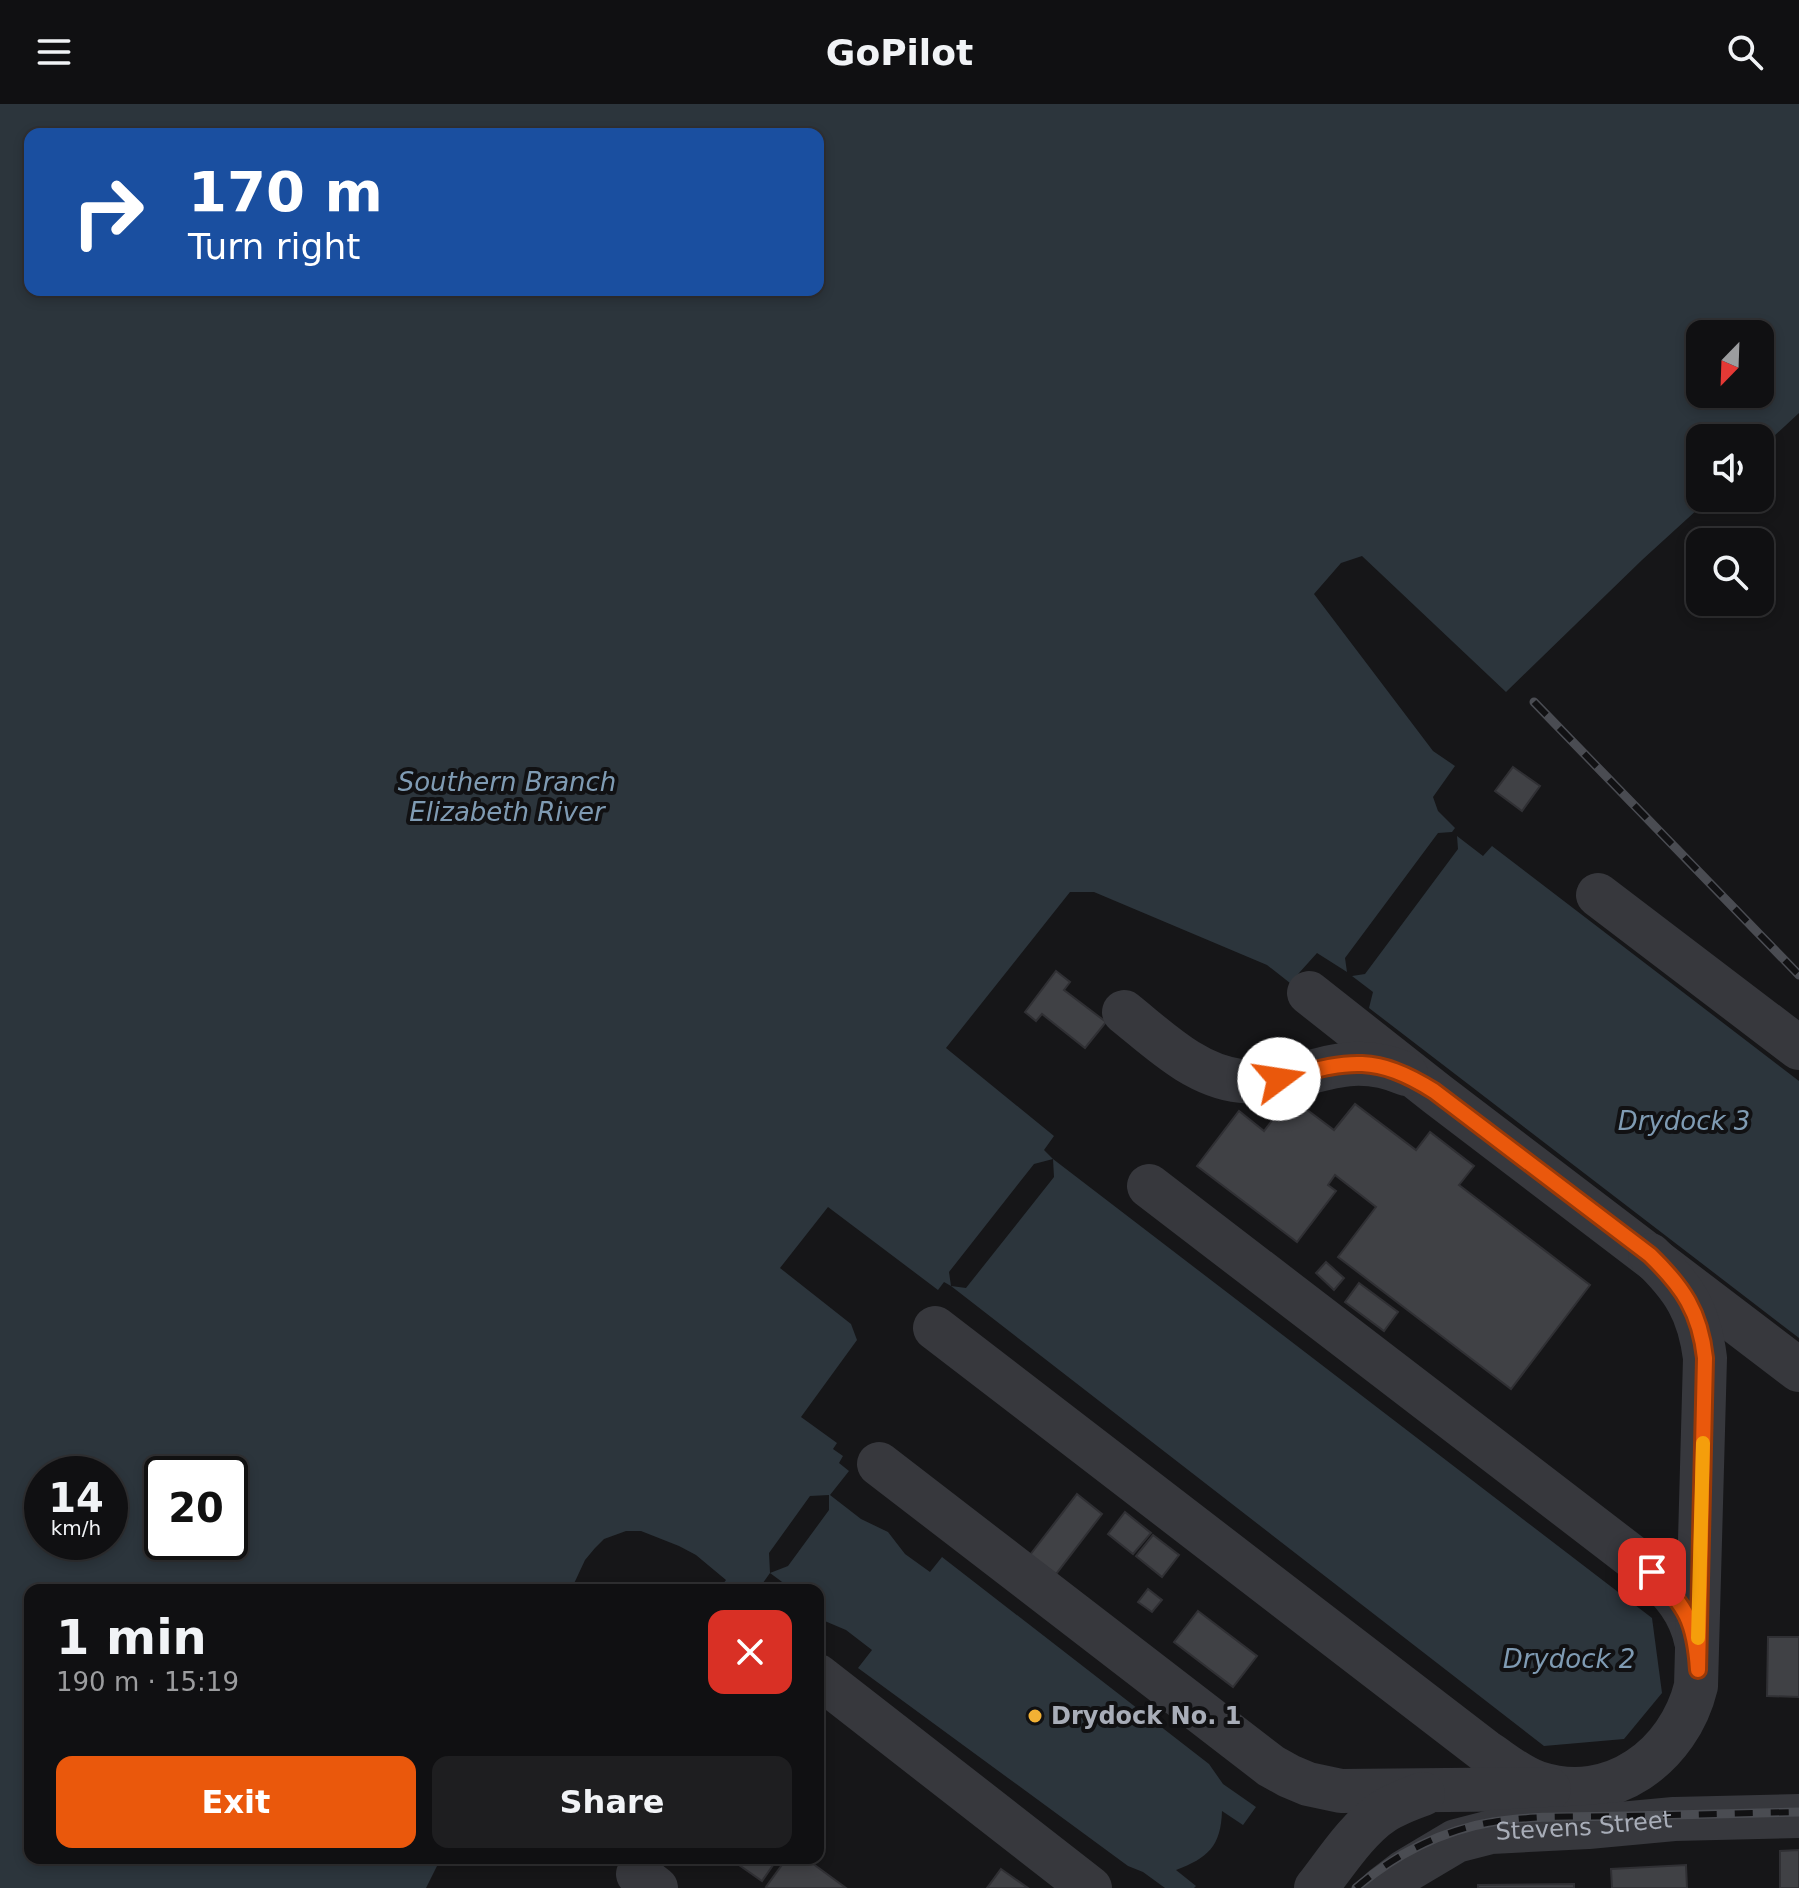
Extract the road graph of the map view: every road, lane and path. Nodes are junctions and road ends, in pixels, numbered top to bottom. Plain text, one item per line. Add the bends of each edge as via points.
1 (1598, 895) dead end
2 (1309, 993) dead end
3 (1124, 1012) dead end
4 (1799, 1048) edge
5 (1434, 1091) junction
6 (1149, 1186) dead end
7 (1650, 1255) junction
8 (935, 1328) dead end
9 (1799, 1370) edge
10 (879, 1464) dead end
11 (1698, 1670) junction
12 (824, 1681) edge
13 (1271, 1766) junction
14 (1452, 1791) junction
15 (1581, 1801) junction
16 (1799, 1816) edge
17 (1359, 1835) junction
18 (1404, 1879) edge
19 (1090, 1888) edge
20 (1316, 1888) edge

1 - 4 street
2 - 5 street
3 - 5 street via 1179,1055 1223,1077 1261,1082 1359,1063 1402,1072
5 - 7 street
6 - 11 street via 1652,1572 1691,1622
7 - 9 street
7 - 11 street via 1690,1303 1705,1358
8 - 15 street via 1485,1751 1530,1780
10 - 13 street
11 - 15 street via 1692,1703 1667,1747 1642,1768
12 - 19 street
13 - 14 street via 1324,1789
13 - 17 street
14 - 15 street
14 - 17 street via 1424,1794 1394,1806
15 - 16 street, Stevens Street via 1674,1819
15 - 18 street, Stevens Street via 1456,1841
17 - 18 street
17 - 20 street

